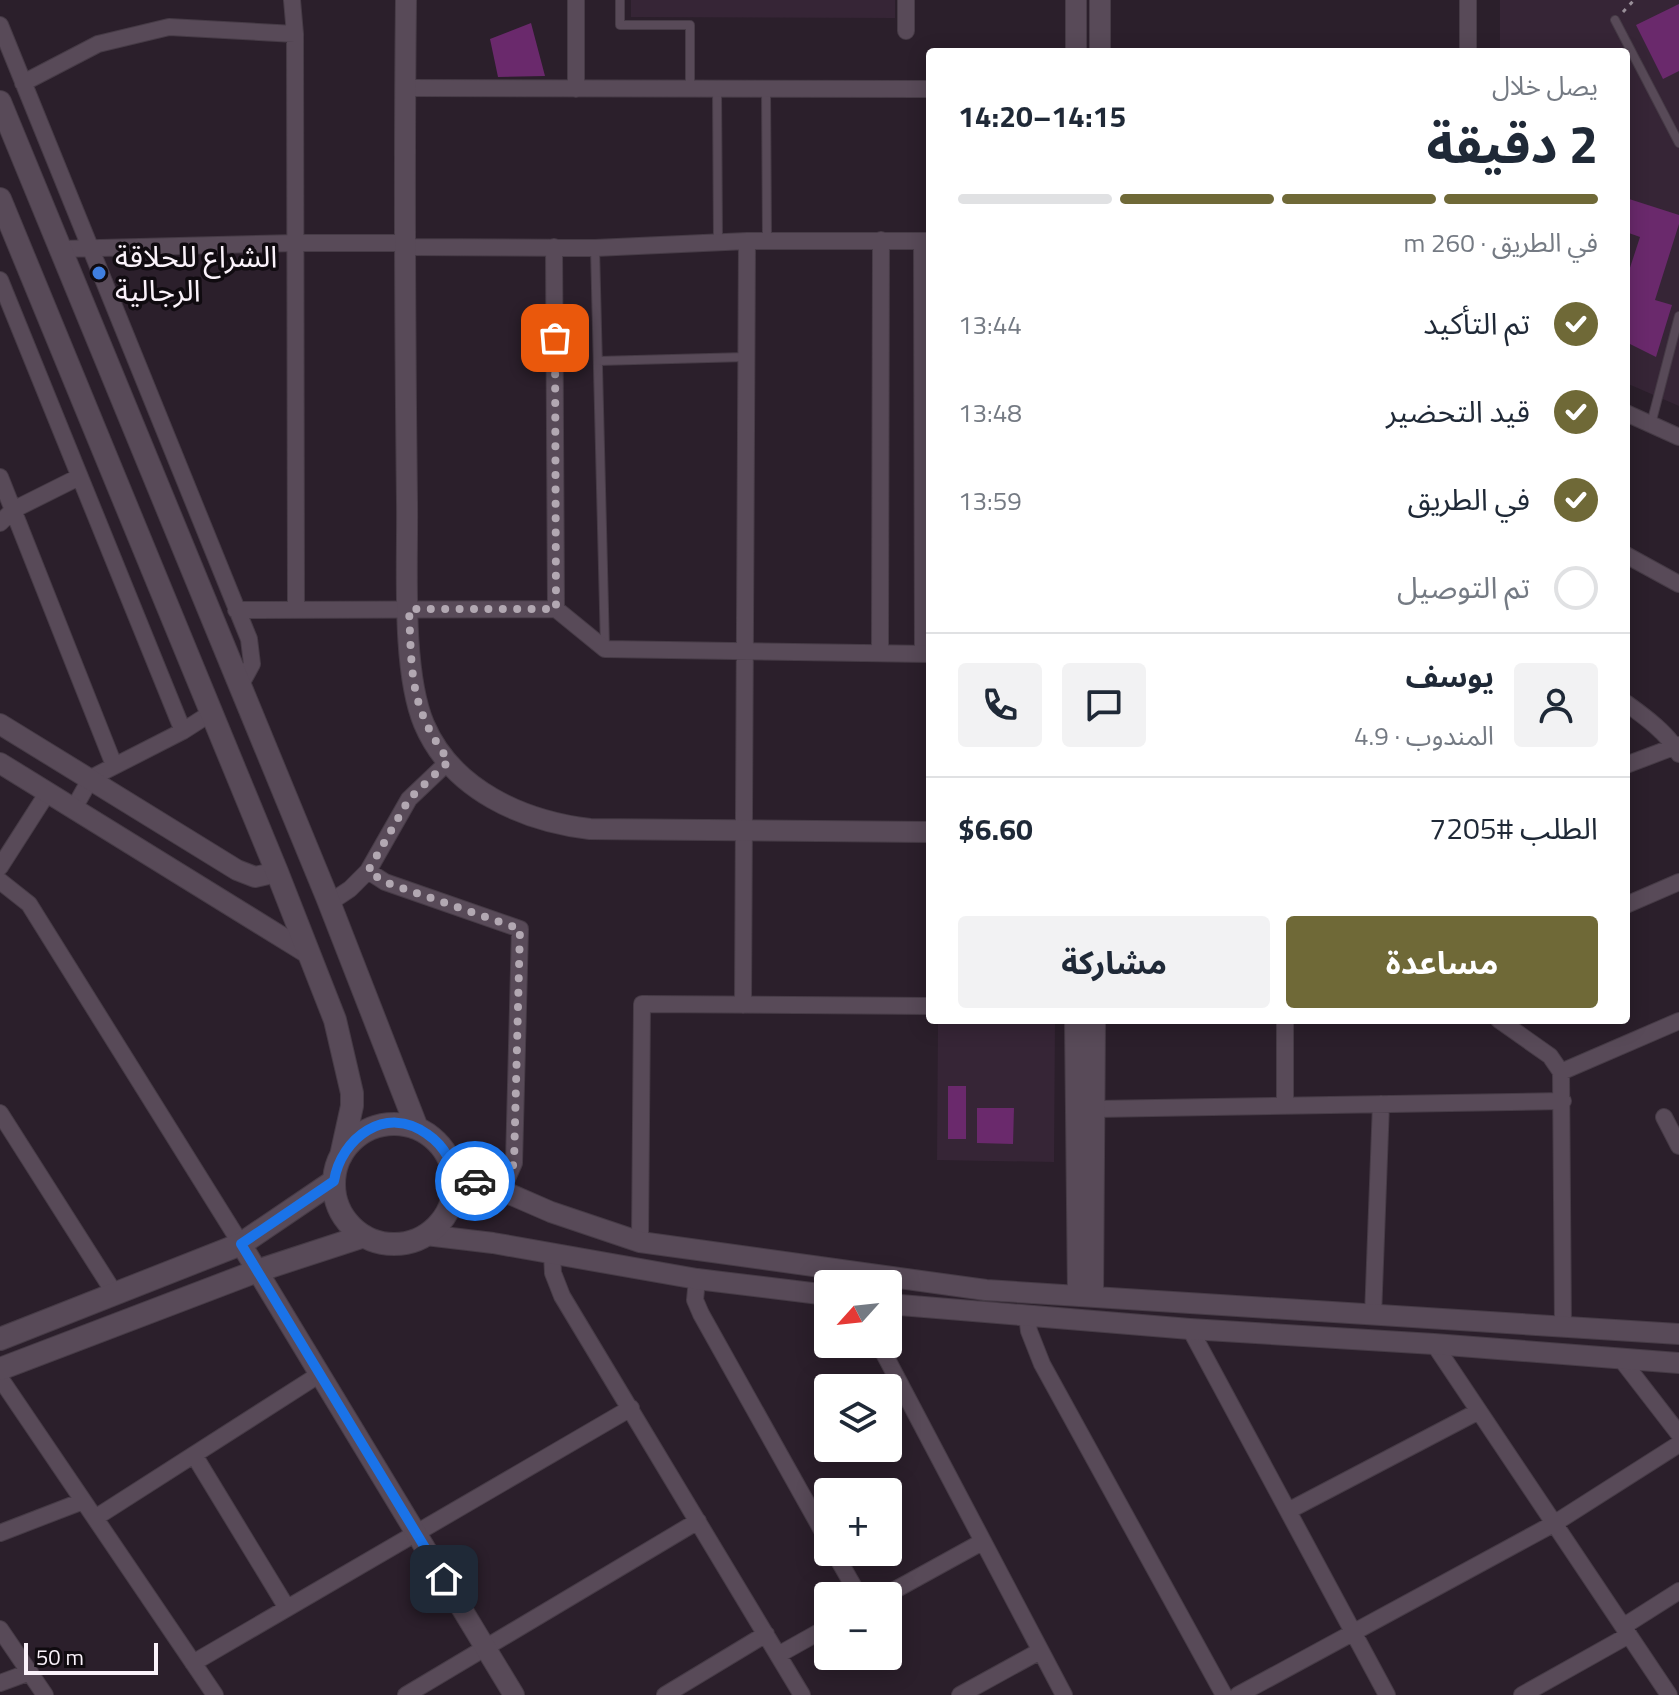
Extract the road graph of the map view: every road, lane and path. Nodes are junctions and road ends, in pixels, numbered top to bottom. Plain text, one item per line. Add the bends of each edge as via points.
1 (292, 0) edge
2 (406, 0) edge
3 (576, 0) edge
4 (620, 0) edge
5 (906, 0) edge
6 (1076, 0) edge
7 (1100, 0) edge
8 (1468, 0) edge
9 (1615, 20) dead end
10 (0, 25) edge
11 (906, 31) dead end
12 (295, 34) junction
13 (1076, 48) edge
14 (1100, 48) edge
15 (1468, 48) edge
16 (1630, 48) edge
17 (1630, 49) edge
18 (23, 83) junction
19 (405, 88) junction
20 (576, 89) junction
21 (690, 89) junction
22 (717, 89) junction
23 (766, 89) junction
24 (926, 89) edge
25 (0, 102) edge
26 (1679, 143) edge
27 (0, 199) edge
28 (881, 240) junction
29 (747, 241) junction
30 (767, 241) junction
31 (926, 241) edge
32 (718, 242) junction
33 (296, 243) junction
34 (404, 245) junction
35 (554, 247) junction
36 (90, 248) junction
37 (595, 248) junction
38 (61, 249) junction
39 (0, 280) edge
40 (1679, 316) edge
41 (746, 357) junction
42 (598, 361) junction
43 (1630, 415) edge
44 (1651, 424) junction
45 (1679, 437) edge
46 (0, 477) edge
47 (79, 477) junction
48 (13, 510) junction
49 (0, 523) edge
50 (1630, 557) edge
51 (1679, 584) edge
52 (409, 609) junction
53 (556, 609) junction
54 (236, 610) junction
55 (296, 610) junction
56 (605, 649) junction
57 (744, 651) junction
58 (880, 653) junction
59 (926, 654) edge
60 (240, 686) junction
61 (1630, 707) edge
62 (211, 713) junction
63 (0, 724) edge
64 (183, 731) junction
65 (1678, 749) edge
66 (449, 761) junction
67 (0, 763) edge
68 (1630, 764) edge
69 (114, 765) junction
70 (91, 778) junction
71 (48, 792) junction
72 (74, 808) junction
73 (743, 831) junction
74 (926, 832) edge
75 (0, 867) edge
76 (368, 871) junction
77 (277, 872) junction
78 (0, 881) edge
79 (1679, 882) edge
80 (329, 903) junction
81 (1630, 903) edge
82 (309, 954) junction
83 (743, 1005) junction
84 (926, 1006) edge
85 (1679, 1021) edge
86 (1075, 1024) edge
87 (1095, 1024) edge
88 (1285, 1024) edge
89 (1505, 1024) edge
90 (1561, 1072) junction
91 (1563, 1101) junction
92 (1381, 1104) junction
93 (1285, 1105) junction
94 (1095, 1109) junction
95 (0, 1113) edge
96 (1664, 1117) dead end
97 (417, 1128) junction
98 (1679, 1146) edge
99 (341, 1156) junction
100 (452, 1169) junction
101 (334, 1181) junction
102 (501, 1192) junction
103 (426, 1235) junction
104 (364, 1236) junction
105 (640, 1242) junction
106 (241, 1244) junction
107 (552, 1254) junction
108 (257, 1271) junction
109 (697, 1279) junction
110 (814, 1293) edge
111 (115, 1294) junction
112 (1085, 1296) junction
113 (902, 1305) edge
114 (1027, 1316) junction
115 (1373, 1316) junction
116 (1563, 1327) junction
117 (1190, 1329) junction
118 (1679, 1334) edge
119 (0, 1339) edge
120 (1434, 1344) junction
121 (886, 1358) edge
122 (1621, 1359) junction
123 (1679, 1363) edge
124 (0, 1369) edge
125 (320, 1374) junction
126 (0, 1378) edge
127 (631, 1408) junction
128 (1479, 1411) junction
129 (1679, 1434) edge
130 (1679, 1444) edge
131 (194, 1455) junction
132 (83, 1501) junction
133 (1288, 1511) junction
134 (814, 1516) edge
135 (95, 1518) junction
136 (698, 1521) junction
137 (1555, 1523) junction
138 (0, 1533) edge
139 (416, 1533) junction
140 (982, 1542) junction
141 (902, 1586) edge
142 (1679, 1591) edge
143 (287, 1608) junction
144 (0, 1629) edge
145 (1626, 1630) junction
146 (1354, 1632) junction
147 (766, 1634) junction
148 (814, 1635) edge
149 (486, 1648) junction
150 (1040, 1651) junction
151 (778, 1655) junction
152 (193, 1663) junction
153 (30, 1672) junction
154 (0, 1683) edge
155 (45, 1695) edge
156 (215, 1695) edge
157 (406, 1695) edge
158 (514, 1695) edge
159 (665, 1695) edge
160 (802, 1695) edge
161 (960, 1695) edge
162 (1064, 1695) edge
163 (1224, 1695) edge
164 (1238, 1695) edge
165 (1387, 1695) edge
166 (1522, 1695) edge
167 (1669, 1695) edge

1 - 12 street
2 - 19 street
3 - 20 street
4 - 21 lane via 620,25 690,25
5 - 11 street
6 - 13 street
7 - 14 street
8 - 15 street
9 - 16 lane
10 - 18 street
12 - 18 street via 169,27 98,44
12 - 33 street
17 - 26 lane
18 - 36 street
19 - 20 street
19 - 34 street
20 - 21 street
21 - 22 street
22 - 23 street
22 - 32 lane
23 - 24 street
23 - 30 lane
25 - 38 main road
27 - 62 main road
28 - 30 street
28 - 31 street
28 - 58 street
29 - 30 street
29 - 32 street
29 - 41 street
31 - 59 street
32 - 37 street
33 - 34 street
33 - 36 street
33 - 55 street
34 - 35 street
34 - 52 street
35 - 37 street
35 - 53 street
36 - 38 street
36 - 54 street
37 - 42 lane
38 - 60 main road
39 - 47 street
40 - 44 lane
41 - 42 lane
41 - 57 street
42 - 56 lane
43 - 44 street
44 - 45 street
46 - 48 street
47 - 48 street
47 - 64 street
48 - 49 street
48 - 69 street
50 - 51 street
52 - 53 street
52 - 55 street
52 - 66 street via 418,708
53 - 56 street
54 - 55 street
54 - 60 street via 252,653
56 - 57 street
57 - 58 street
57 - 73 street
58 - 59 street
60 - 80 main road
61 - 65 street
62 - 64 street
62 - 77 main road
63 - 70 street
64 - 69 street
65 - 68 street
66 - 73 street via 495,800 561,826
66 - 76 street via 409,799
67 - 71 street
69 - 70 street
70 - 72 street
70 - 77 street via 247,875
71 - 72 street
71 - 75 street
72 - 82 street
73 - 74 street
73 - 83 street
76 - 80 street
76 - 102 street via 385,882 520,929 514,1163
77 - 82 main road
78 - 106 street via 29,904
79 - 81 street
80 - 97 main road
82 - 99 main road via 335,1020 351,1083 352,1106
83 - 84 street
83 - 105 street via 642,1004
85 - 90 street
86 - 112 street
87 - 94 street
88 - 93 street
89 - 90 street via 1550,1056
90 - 91 street
91 - 92 street
91 - 116 street
92 - 93 street
92 - 115 street
93 - 94 street
94 - 112 street
95 - 111 street
96 - 98 street
97 - 99 main road via 393,1124 369,1129
97 - 100 main road via 440,1144
99 - 101 main road
100 - 102 street
100 - 103 main road via 450,1206
101 - 104 main road via 341,1213
101 - 106 main road
102 - 105 street
103 - 104 main road via 396,1244
103 - 107 street
104 - 108 main road
105 - 112 street via 986,1290
106 - 108 street
106 - 111 main road
107 - 109 street
107 - 127 street via 562,1296
108 - 124 main road
108 - 125 street
109 - 110 street
109 - 134 street via 695,1300 701,1314
111 - 119 main road
112 - 115 street
113 - 114 street
114 - 117 street
114 - 163 street via 1042,1364
115 - 116 street
116 - 118 street
117 - 120 street
117 - 133 street
120 - 122 street
120 - 128 street
121 - 140 street
122 - 123 street
122 - 129 street
125 - 131 street
125 - 139 street
126 - 132 street
127 - 136 street
127 - 139 street
128 - 133 street
128 - 137 street
130 - 137 street
131 - 135 street
131 - 143 street
132 - 135 street
132 - 138 street
133 - 146 street
135 - 152 street
136 - 147 street
136 - 149 street
137 - 145 street
137 - 146 street
139 - 143 street
139 - 149 street
140 - 141 street
140 - 150 street
142 - 145 street
143 - 152 street
144 - 153 street
145 - 166 street
145 - 167 street
146 - 164 street
146 - 165 street
147 - 151 street
147 - 159 street
148 - 151 street
149 - 157 street
149 - 158 street
150 - 161 street
150 - 162 street
151 - 160 street
152 - 156 street
153 - 154 street
153 - 155 street

